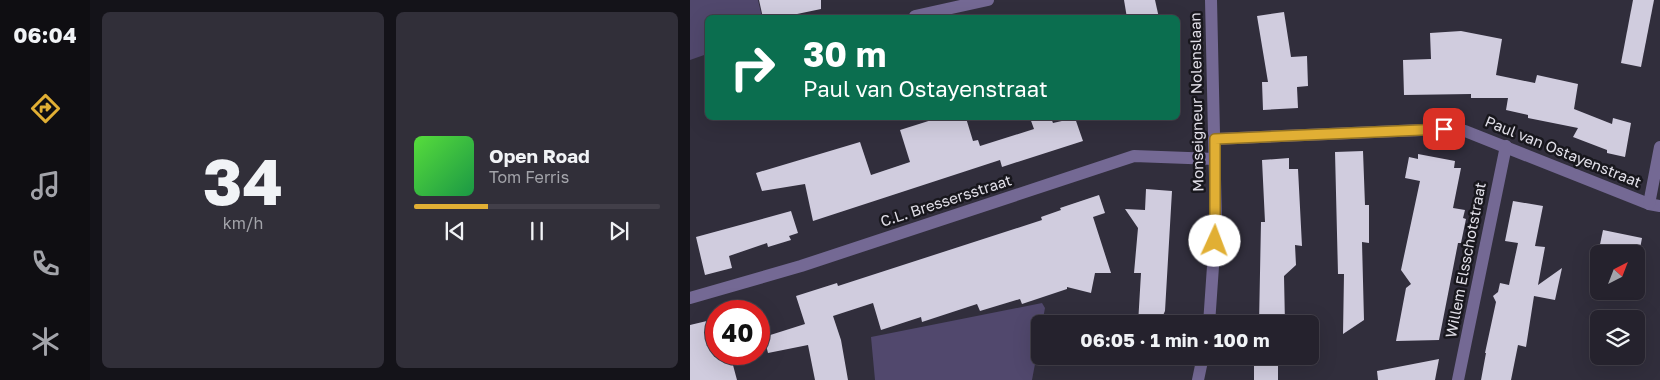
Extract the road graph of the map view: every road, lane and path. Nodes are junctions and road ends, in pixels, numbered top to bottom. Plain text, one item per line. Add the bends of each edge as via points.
1 (988, 0) edge
2 (1210, 0) edge
3 (920, 15) edge
4 (1215, 139) junction
5 (1506, 146) junction
6 (1660, 147) edge
7 (1215, 159) junction
8 (1654, 205) edge
9 (690, 298) edge
10 (1210, 315) edge
11 (1201, 365) edge
12 (1198, 380) edge
13 (1458, 380) edge

1 - 3 street
2 - 4 street, Monseigneur Nolenslaan
4 - 5 street, Paul van Ostayenstraat via 1444,129 1465,131
4 - 7 street, Monseigneur Nolenslaan
5 - 8 street, Paul van Ostayenstraat
5 - 13 street, Willem Elsschotstraat
6 - 8 street
7 - 9 street, C.L. Bressersstraat via 1134,156 801,266
7 - 10 street, Monseigneur Nolenslaan via 1216,223
11 - 12 street

